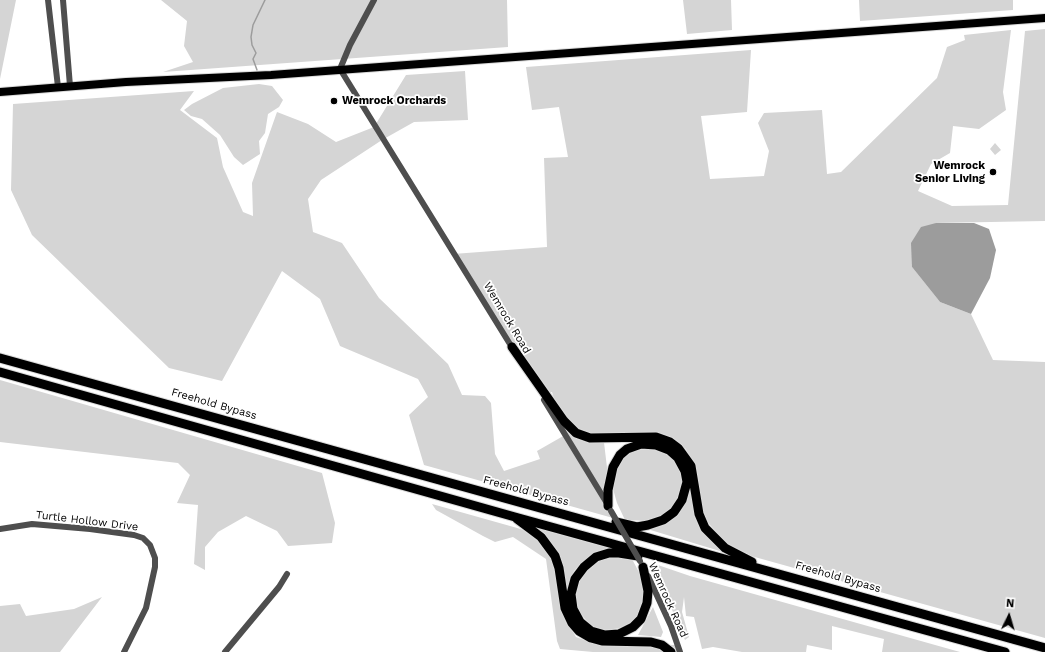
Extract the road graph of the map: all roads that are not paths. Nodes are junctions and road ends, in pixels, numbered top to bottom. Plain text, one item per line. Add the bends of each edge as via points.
1 (48, 0) edge
2 (63, 0) edge
3 (374, 0) edge
4 (1045, 18) edge
5 (67, 62) junction
6 (55, 64) junction
7 (340, 68) junction
8 (70, 86) junction
9 (58, 87) junction
10 (0, 92) edge
11 (512, 348) junction
12 (0, 358) edge
13 (0, 372) edge
14 (531, 505) junction
15 (610, 508) junction
16 (514, 517) junction
17 (0, 529) edge
18 (642, 564) junction
19 (773, 571) junction
20 (287, 574) dead end
21 (752, 582) junction
22 (1045, 648) edge
23 (124, 652) edge
24 (225, 652) edge
25 (671, 652) edge
26 (680, 652) edge
27 (1005, 652) edge

1 - 6 street
2 - 5 street
3 - 7 street
4 - 7 main road
5 - 6 street
5 - 8 street
6 - 9 street
7 - 8 main road via 258,76
7 - 11 street, Wemrock Road
8 - 9 main road
9 - 10 main road
11 - 15 street, Wemrock Road
11 - 19 highway via 564,421 576,433 590,438 656,437 678,448 690,466 699,514 708,532 733,553
12 - 14 highway, Freehold Bypass
13 - 16 highway
14 - 15 highway via 637,527 656,523 674,512 684,494 686,478 678,458 669,450 656,445 641,444 627,449 612,467 608,490
14 - 19 highway, Freehold Bypass
15 - 18 street, Wemrock Road, bridge
16 - 21 highway
16 - 25 highway via 541,537 555,556 567,614 579,631 602,641 651,642 662,645
17 - 23 street, Turtle Hollow Drive via 32,524 143,538 150,545 155,566 146,608
18 - 21 highway via 648,591 647,604 641,619 633,627 619,634 605,635 591,631 580,622 572,606 571,594 577,575 587,563 609,553 636,556
18 - 26 street, Wemrock Road
19 - 22 highway, Freehold Bypass
20 - 24 street
21 - 27 highway

